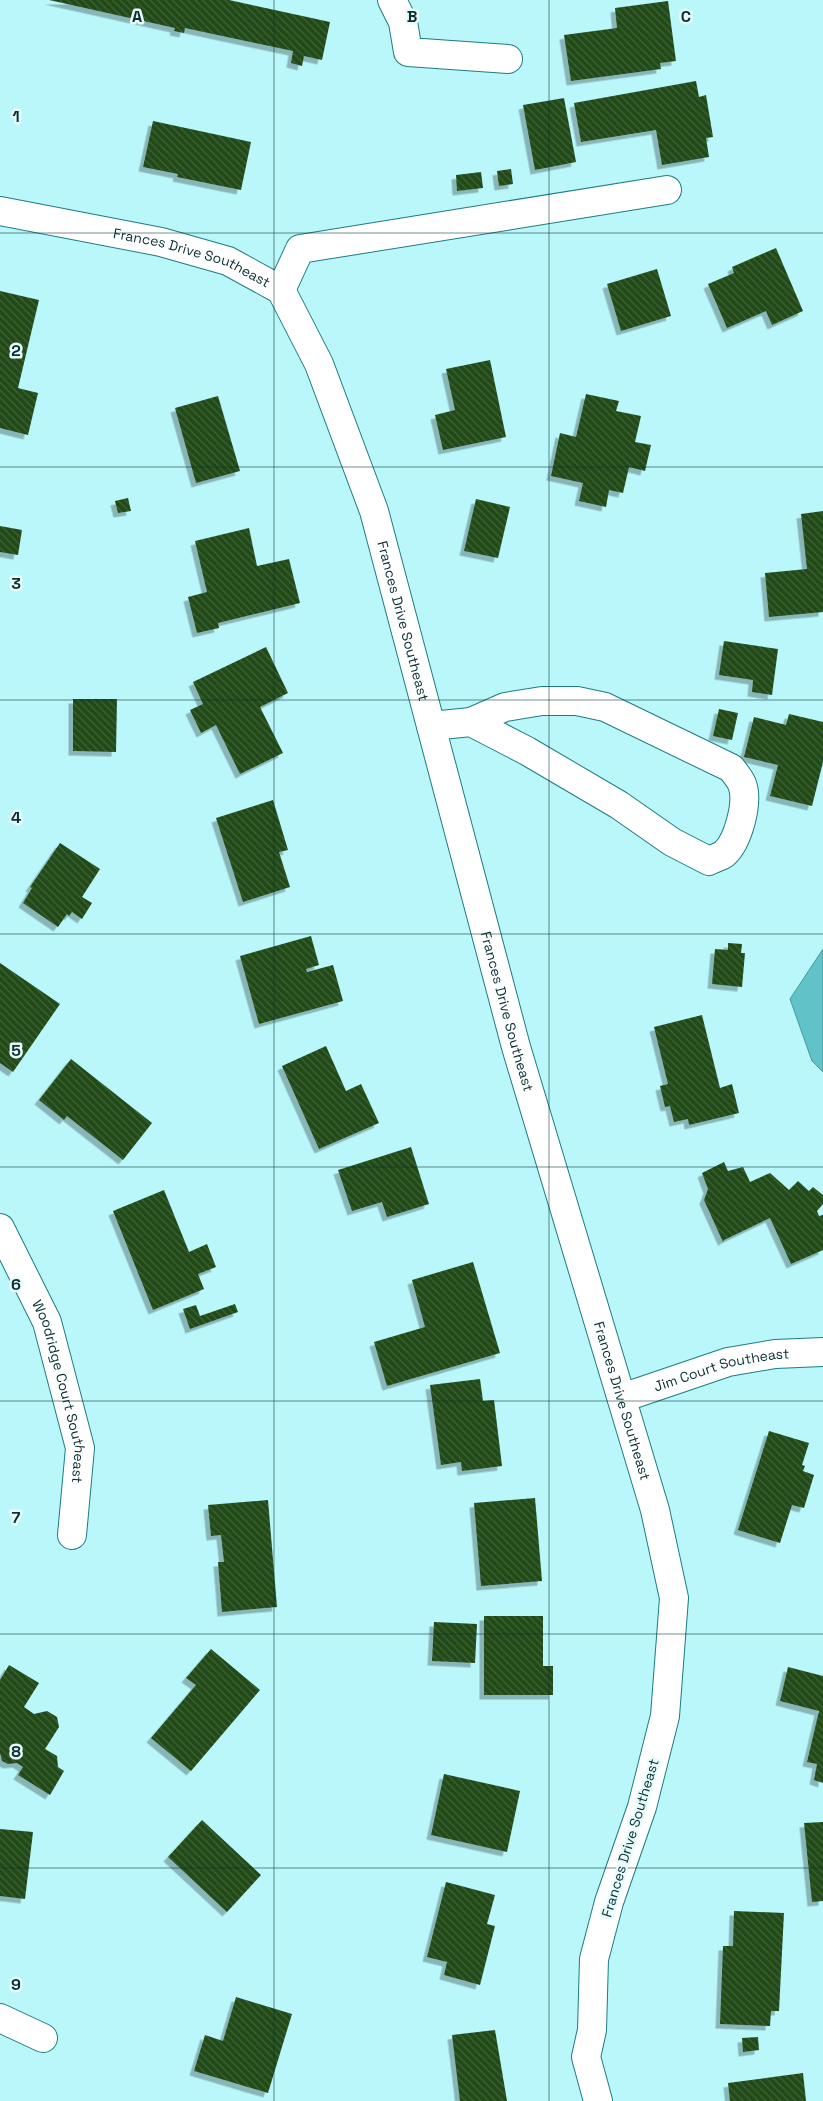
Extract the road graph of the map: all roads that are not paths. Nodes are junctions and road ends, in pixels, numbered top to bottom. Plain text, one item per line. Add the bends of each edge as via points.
1 (392, 0) edge
2 (508, 59) dead end
3 (667, 190) dead end
4 (0, 211) edge
5 (281, 290) junction
6 (471, 722) junction
7 (431, 726) junction
8 (0, 1228) edge
9 (823, 1352) edge
10 (622, 1398) junction
11 (72, 1535) dead end
12 (0, 2018) edge
13 (43, 2038) dead end
14 (598, 2101) edge

1 - 2 street via 403,22 408,52
3 - 5 street via 300,249
4 - 5 street, Frances Drive Southeast via 161,242 228,261
5 - 7 street, Frances Drive Southeast via 319,364 374,511
6 - 6 street via 505,707 542,701 577,701 604,707 731,768 742,783 745,797 735,836 724,853 709,860 672,842 527,751
6 - 7 street
7 - 10 street, Frances Drive Southeast via 516,1047
8 - 11 street, Woodridge Court Southeast via 47,1322 80,1448
9 - 10 street, Jim Court Southeast via 775,1354 728,1362
10 - 14 street, Frances Drive Southeast via 655,1510 674,1598 665,1716 642,1807 594,1959 592,2030 586,2057
12 - 13 street

